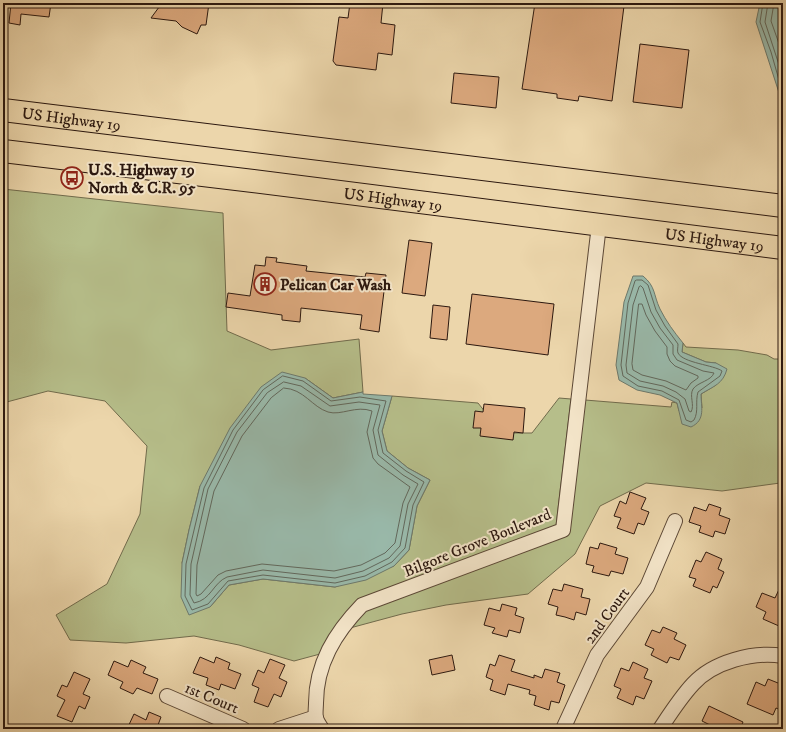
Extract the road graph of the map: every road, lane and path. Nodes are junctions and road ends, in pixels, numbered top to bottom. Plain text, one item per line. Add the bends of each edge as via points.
1 (3, 110) edge
2 (3, 151) edge
3 (783, 206) edge
4 (599, 225) junction
5 (783, 248) edge
6 (675, 521) dead end
7 (783, 656) edge
8 (167, 696) dead end
9 (319, 723) edge
10 (244, 729) edge
11 (279, 729) edge
12 (563, 729) edge
13 (660, 729) edge

1 - 3 highway, US Highway 19
2 - 4 highway, US Highway 19
4 - 5 highway, US Highway 19
4 - 9 street, Bilgore Grove Boulevard via 562,530 362,605 336,636 317,679
6 - 12 street, 2nd Court via 647,587 597,655
7 - 13 street via 746,656 703,675 692,685
8 - 10 street, 1st Court
9 - 11 street

